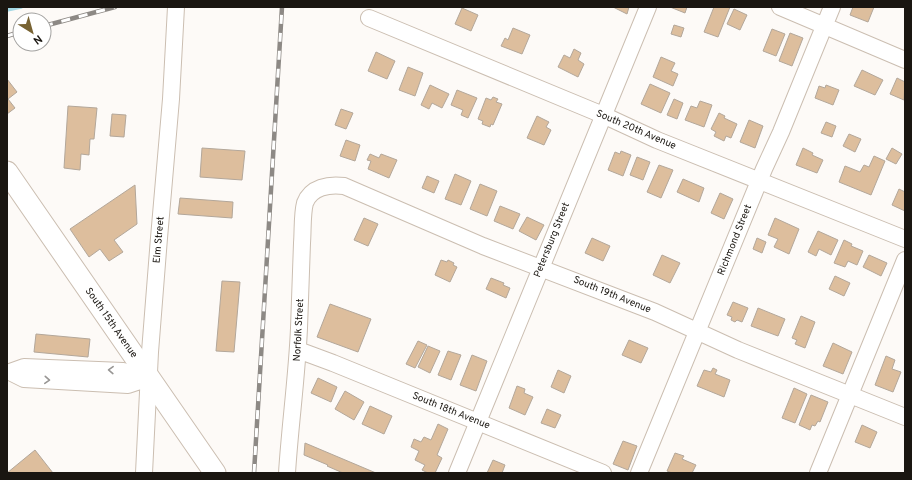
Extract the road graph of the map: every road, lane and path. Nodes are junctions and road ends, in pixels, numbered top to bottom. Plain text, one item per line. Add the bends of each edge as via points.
1 (176, 7) edge
2 (648, 7) edge
3 (780, 7) edge
4 (832, 7) edge
5 (369, 18) dead end
6 (824, 25) junction
7 (905, 60) edge
8 (603, 115) junction
9 (7, 172) edge
10 (759, 180) junction
11 (317, 190) joint
12 (14, 192) edge
13 (905, 238) edge
14 (905, 260) edge
15 (540, 267) junction
16 (697, 331) junction
17 (298, 350) junction
18 (149, 378) junction
19 (850, 394) junction
20 (905, 417) edge
21 (478, 422) junction
22 (144, 473) edge
23 (215, 473) edge
24 (287, 473) edge
25 (457, 473) edge
26 (603, 473) edge
27 (639, 473) edge
28 (818, 473) edge

1 - 18 street, Elm Street
2 - 8 street, Petersburg Street
3 - 6 street
4 - 6 street, Richmond Street
5 - 8 street, South 20th Avenue
6 - 7 street
6 - 10 street, Richmond Street
8 - 10 street, South 20th Avenue via 657,140
8 - 15 street, Petersburg Street
9 - 12 main road, South 15th Avenue
10 - 13 street, South 20th Avenue
10 - 16 street, Richmond Street
11 - 15 street, South 19th Avenue via 334,185 344,186 483,246
11 - 17 street, Norfolk Street via 305,204
12 - 18 main road, South 15th Avenue
14 - 19 street
15 - 16 street, South 19th Avenue
15 - 21 street, Petersburg Street
16 - 19 street, South 19th Avenue
16 - 27 street, Richmond Street
17 - 21 street, South 18th Avenue
17 - 24 street, Norfolk Street
18 -> 18 street via 116,370 24,367 10,372 24,379 128,385
18 - 22 street, Elm Street
18 - 23 main road, South 15th Avenue
19 - 20 street, South 19th Avenue
19 - 28 street
21 - 25 street, Petersburg Street
21 - 26 street, South 18th Avenue

